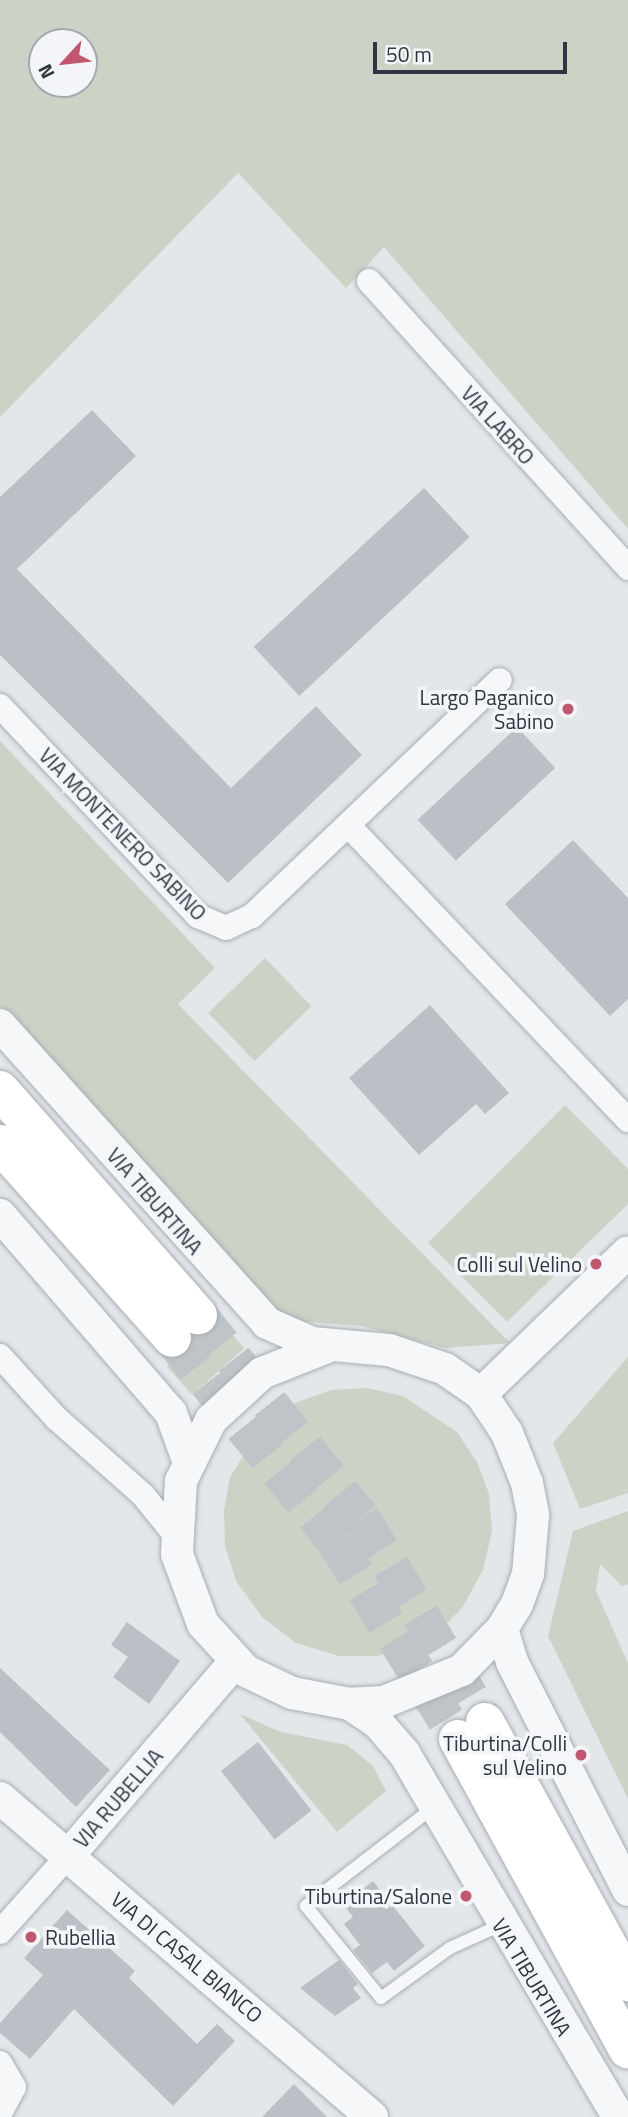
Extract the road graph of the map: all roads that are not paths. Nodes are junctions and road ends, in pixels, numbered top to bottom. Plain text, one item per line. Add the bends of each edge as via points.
1 (369, 281) dead end
2 (628, 568) edge
3 (500, 680) dead end
4 (0, 706) edge
5 (348, 825) junction
6 (0, 1025) edge
7 (0, 1090) edge
8 (628, 1120) edge
9 (0, 1144) edge
10 (0, 1215) edge
11 (628, 1252) edge
12 (330, 1346) junction
13 (0, 1356) edge
14 (481, 1394) junction
15 (188, 1460) junction
16 (176, 1536) junction
17 (502, 1629) junction
18 (235, 1662) junction
19 (350, 1704) junction
20 (0, 1798) edge
21 (434, 1807) junction
22 (68, 1856) junction
23 (628, 1889) edge
24 (501, 1925) junction
25 (0, 1932) edge
26 (628, 1982) edge
27 (628, 2050) edge
28 (0, 2063) edge
29 (0, 2113) edge
30 (372, 2117) edge
31 (618, 2117) edge

1 - 2 street, VIA LABRO
3 - 5 street, VIA MONTENERO SABINO
4 - 5 street, VIA MONTENERO SABINO via 198,916 217,927 245,922
5 - 8 street
6 - 12 street, VIA TIBURTINA via 257,1315 293,1337
7 - 9 main road, VIA TIBURTINA via 185,1327
10 - 15 street via 171,1413
11 - 14 street
12 - 14 street, VIA TIBURTINA via 417,1356
12 - 15 street, VIA TIBURTINA via 276,1365 238,1390 211,1420
13 - 16 street via 56,1418 144,1494
14 - 17 street, VIA TIBURTINA via 518,1458 533,1515 528,1574
15 - 16 street, VIA TIBURTINA via 176,1504
16 - 18 street, VIA TIBURTINA via 180,1571 195,1611
17 - 19 street, VIA TIBURTINA via 481,1654 435,1685 384,1702
17 - 23 street via 512,1662
18 - 19 street, VIA TIBURTINA via 275,1686
18 - 22 street, VIA RUBELLIA
19 - 21 street, VIA TIBURTINA via 389,1734
20 - 22 street, VIA DI CASAL BIANCO
21 - 24 street, VIA TIBURTINA
21 - 24 lane via 306,1906 381,1998 450,1948
22 - 25 street, VIA RUBELLIA
22 - 30 street, VIA DI CASAL BIANCO
24 - 31 street, VIA TIBURTINA
26 - 27 main road via 471,1730
28 - 29 street via 14,2087

